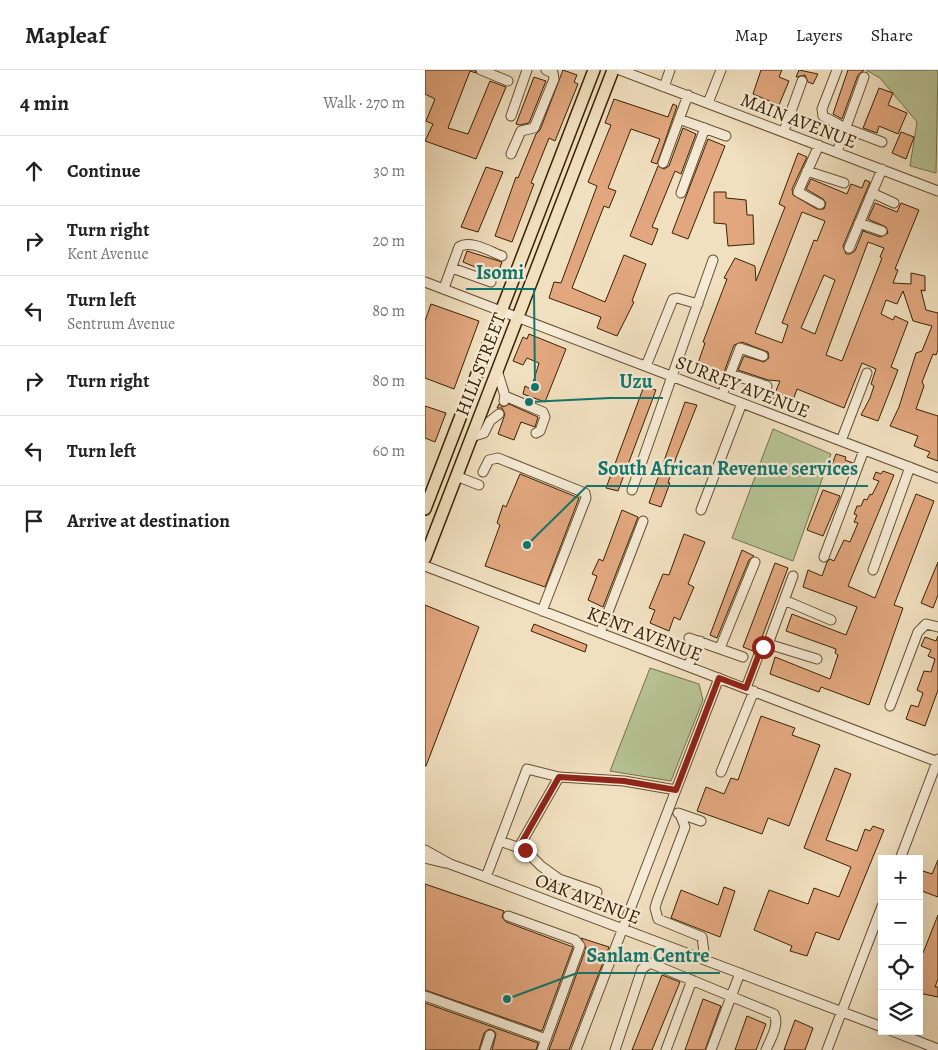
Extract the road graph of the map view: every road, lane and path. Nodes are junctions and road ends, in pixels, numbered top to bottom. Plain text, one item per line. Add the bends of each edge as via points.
1 (481, 70) edge
2 (527, 70) edge
3 (546, 70) edge
4 (595, 70) edge
5 (613, 70) edge
6 (620, 70) edge
7 (670, 70) edge
8 (721, 70) edge
9 (837, 70) edge
10 (864, 77) dead end
11 (508, 81) dead end
12 (802, 81) dead end
13 (664, 86) junction
14 (688, 95) junction
15 (709, 103) junction
16 (511, 116) dead end
17 (679, 119) junction
18 (705, 128) junction
19 (845, 128) junction
20 (784, 131) junction
21 (726, 136) dead end
22 (882, 142) dead end
23 (819, 144) junction
24 (837, 152) junction
25 (511, 154) dead end
26 (663, 163) dead end
27 (882, 169) junction
28 (807, 171) junction
29 (843, 183) dead end
30 (938, 191) edge
31 (681, 193) dead end
32 (872, 193) junction
33 (894, 203) dead end
34 (820, 204) dead end
35 (859, 223) junction
36 (882, 231) dead end
37 (849, 248) dead end
38 (502, 256) dead end
39 (713, 260) dead end
40 (452, 268) junction
41 (425, 282) edge
42 (491, 282) dead end
43 (444, 288) junction
44 (698, 304) junction
45 (501, 310) junction
46 (517, 317) junction
47 (763, 356) dead end
48 (646, 366) junction
49 (497, 370) junction
50 (867, 373) dead end
51 (730, 374) junction
52 (673, 377) junction
53 (767, 386) dead end
54 (722, 395) junction
55 (741, 403) junction
56 (497, 415) dead end
57 (536, 433) dead end
58 (471, 437) junction
59 (841, 441) junction
60 (864, 450) junction
61 (910, 468) junction
62 (483, 472) dead end
63 (457, 476) junction
64 (938, 478) edge
65 (479, 484) dead end
66 (632, 490) dead end
67 (425, 509) edge
68 (701, 510) dead end
69 (643, 521) dead end
70 (824, 557) dead end
71 (425, 558) edge
72 (755, 562) dead end
73 (425, 566) edge
74 (873, 570) dead end
75 (793, 576) dead end
76 (784, 600) junction
77 (542, 611) junction
78 (831, 620) dead end
79 (938, 627) edge
80 (600, 633) junction
81 (689, 638) dead end
82 (700, 641) junction
83 (768, 644) junction
84 (720, 648) junction
85 (743, 657) dead end
86 (817, 659) dead end
87 (688, 666) junction
88 (719, 678) junction
89 (750, 690) junction
90 (889, 706) dead end
91 (938, 761) edge
92 (721, 772) dead end
93 (559, 777) junction
94 (676, 790) junction
95 (668, 809) junction
96 (680, 814) junction
97 (701, 821) dead end
98 (500, 841) junction
99 (519, 847) junction
100 (425, 850) edge
101 (902, 855) edge
102 (425, 858) edge
103 (450, 864) junction
104 (486, 877) junction
105 (597, 892) dead end
106 (508, 916) dead end
107 (878, 916) edge
108 (622, 930) junction
109 (705, 960) junction
110 (740, 973) junction
111 (692, 980) junction
112 (425, 996) edge
113 (731, 997) junction
114 (841, 1012) junction
115 (878, 1026) edge
116 (489, 1035) dead end
117 (902, 1035) edge
118 (546, 1039) junction
119 (485, 1048) edge
120 (938, 1049) edge
121 (495, 1050) edge
122 (542, 1050) edge
123 (577, 1050) edge
124 (615, 1050) edge
125 (667, 1050) edge
126 (711, 1050) edge
127 (766, 1050) edge
128 (827, 1050) edge

1 - 11 street
2 - 16 street
3 - 25 street via 553,73 554,80 533,128 519,134
4 - 45 main road, HILL STREET
5 - 46 main road, HILL STREET
6 - 13 street, MAIN AVENUE
7 - 13 street
8 - 15 street
9 - 19 street via 822,109 823,116
10 - 19 street
12 - 20 street
13 - 14 street, MAIN AVENUE
14 - 15 street, MAIN AVENUE
14 - 17 street
15 - 20 street, MAIN AVENUE
17 - 18 street
17 - 26 street
18 - 21 street
18 - 31 street
19 - 22 street
19 - 24 street
20 - 23 street, MAIN AVENUE
23 - 24 street, MAIN AVENUE
23 - 28 street
24 - 27 street, MAIN AVENUE
27 - 30 street, MAIN AVENUE
27 - 32 street
28 - 29 street
28 - 34 street via 798,192
32 - 33 street
32 - 35 street
35 - 36 street
35 - 37 street
38 - 40 street via 463,244
39 - 44 street
40 - 42 street
40 - 43 street
41 - 43 street, SURREY AVENUE
43 - 45 street, SURREY AVENUE
44 - 48 street via 677,298 670,302
44 - 52 street
45 - 46 street, SURREY AVENUE
45 - 67 main road, HILL STREET
46 - 48 street, SURREY AVENUE
46 - 49 main road, HILL STREET
47 - 51 street via 740,348
48 - 52 street, SURREY AVENUE
49 - 57 street via 504,399 543,412 545,417 540,431
49 - 58 main road, HILL STREET
50 - 59 street
51 - 53 street
51 - 54 street
52 - 54 street, SURREY AVENUE
52 - 66 street
54 - 55 street, SURREY AVENUE
55 - 59 street, SURREY AVENUE
55 - 68 street
56 - 58 street via 484,433
58 - 63 main road, HILL STREET
59 - 60 street, SURREY AVENUE
60 - 61 street, SURREY AVENUE
60 - 70 street
61 - 64 street, SURREY AVENUE
61 - 74 street
62 - 77 street via 489,460 498,458 585,494
63 - 65 street
63 - 71 main road, HILL STREET
69 - 80 street
72 - 84 street
73 - 77 street, KENT AVENUE
75 - 76 street
76 - 78 street
76 - 83 street
77 - 80 street, KENT AVENUE
79 - 90 street via 926,624 918,632
80 - 87 street, KENT AVENUE
81 - 82 street
82 - 84 street
82 - 87 street
83 - 86 street
83 - 89 street via 759,654
84 - 85 street
87 - 88 street, KENT AVENUE
88 - 89 street, KENT AVENUE
88 - 94 street
89 - 91 street, KENT AVENUE
89 - 92 street
91 - 101 street
93 - 94 street
93 - 98 street via 527,770
93 - 99 street
94 - 95 street
95 - 96 street
95 - 108 street
96 - 97 street
96 - 109 street via 685,827 657,901 656,913 658,919 702,937
98 - 99 street
98 - 104 street
99 - 105 street via 559,879
100 - 103 street, OAK AVENUE
102 - 103 street, OAK AVENUE
103 - 104 street, OAK AVENUE
104 - 108 street, OAK AVENUE
106 - 118 street via 575,940 580,946
107 - 114 street
108 - 109 street, OAK AVENUE
108 - 123 street
109 - 110 street, OAK AVENUE
110 - 113 street
110 - 114 street, OAK AVENUE
111 - 113 street
111 - 124 street via 653,964 641,969
111 - 125 street
112 - 118 street
113 - 126 street
113 - 127 street via 774,1014 775,1028
114 - 115 street, OAK AVENUE
114 - 128 street
116 - 119 street
117 - 120 street
118 - 122 street
119 - 121 street

